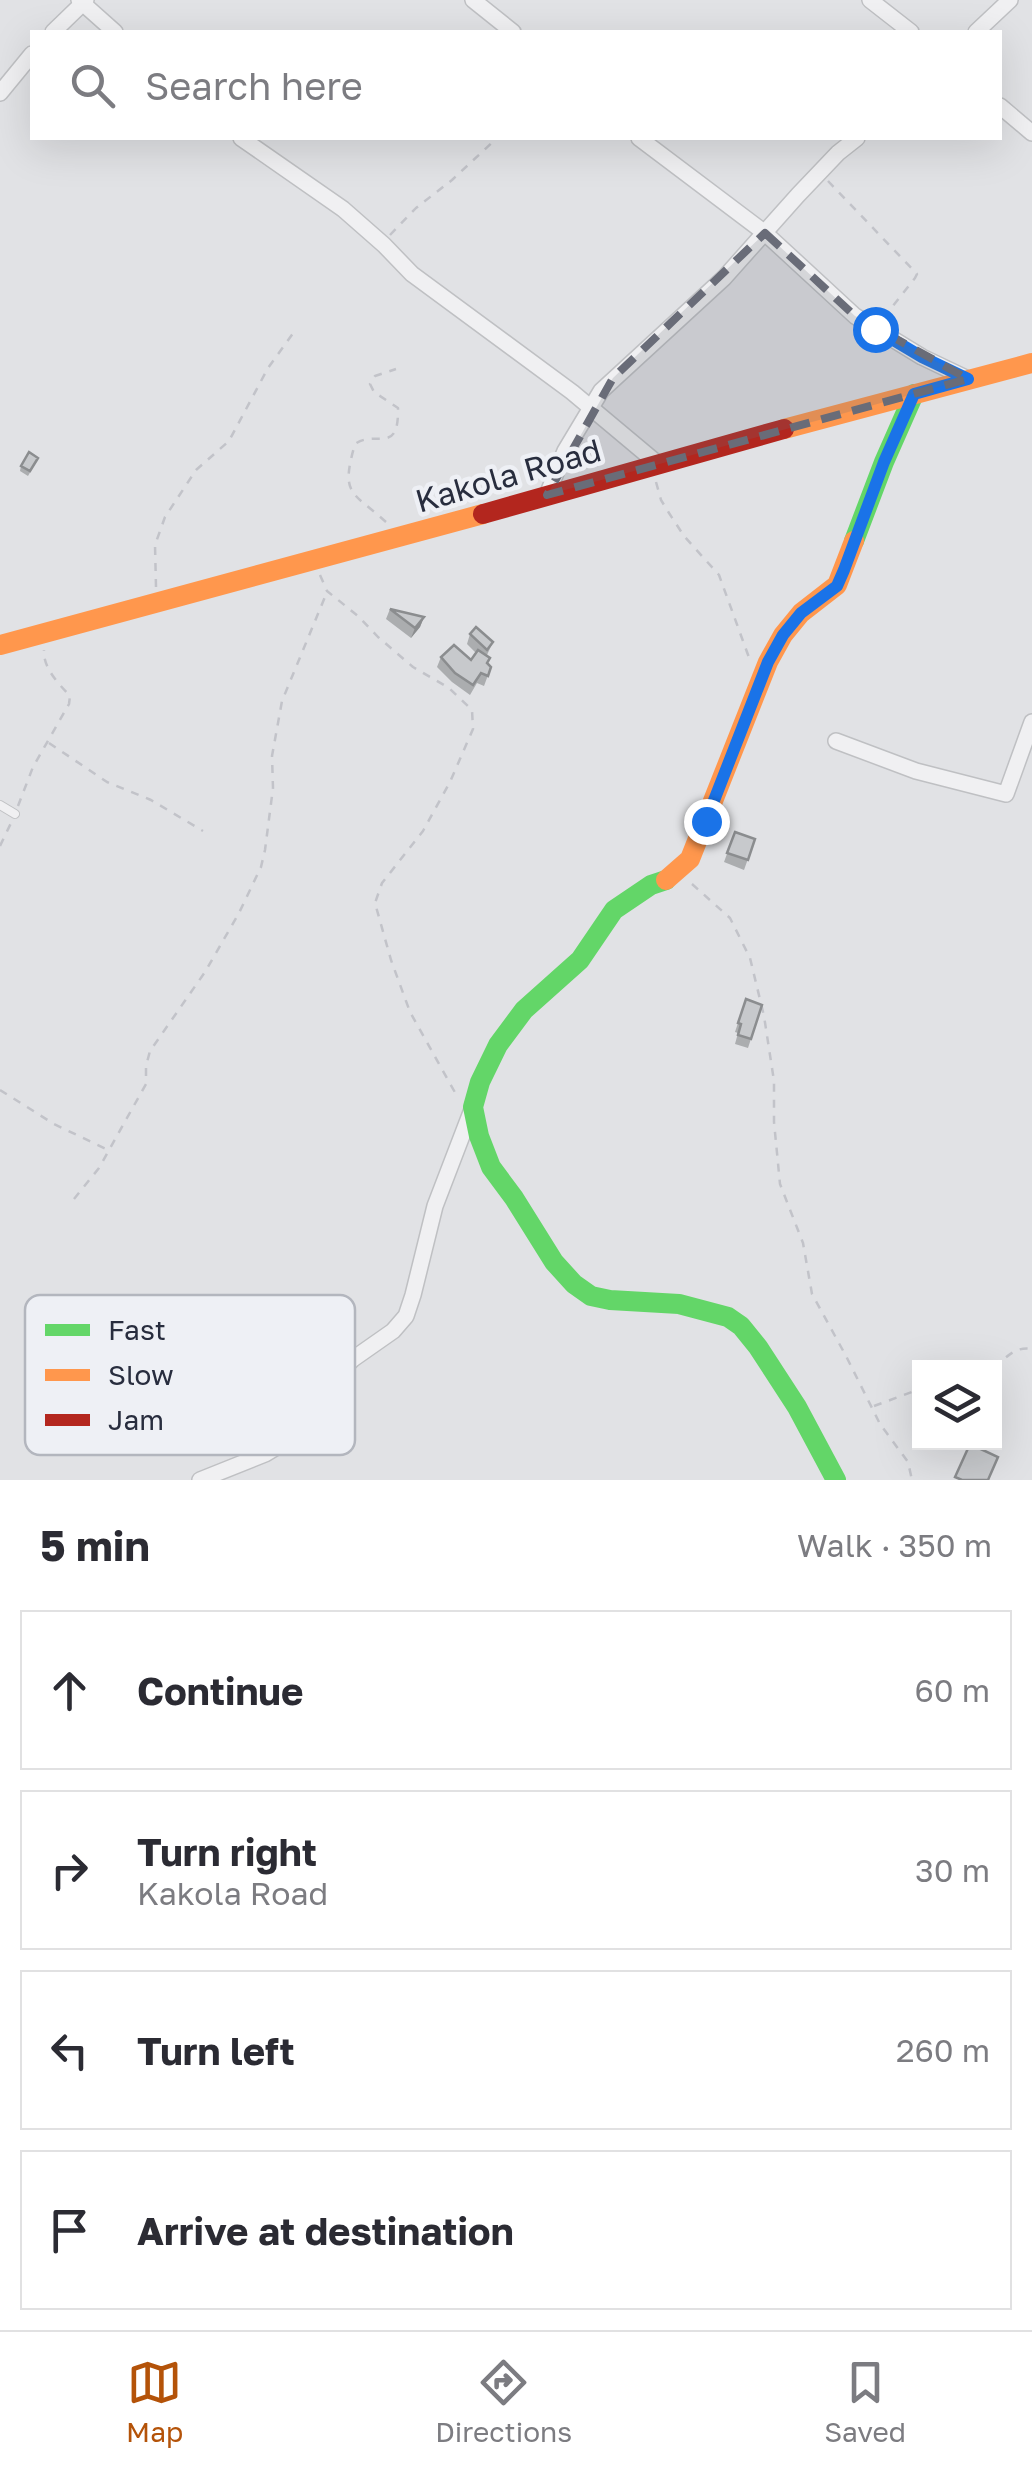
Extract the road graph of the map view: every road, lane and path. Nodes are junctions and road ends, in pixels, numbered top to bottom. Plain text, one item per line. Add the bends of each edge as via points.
1 (474, 0) edge
2 (870, 0) edge
3 (1010, 0) edge
4 (82, 1) edge
5 (55, 30) edge
6 (113, 30) edge
7 (510, 30) edge
8 (908, 30) edge
9 (978, 30) edge
10 (30, 56) edge
11 (0, 93) edge
12 (1002, 108) edge
13 (1032, 133) edge
14 (245, 140) edge
15 (495, 140) edge
16 (642, 140) edge
17 (855, 140) edge
18 (820, 172) junction
19 (766, 234) junction
20 (384, 244) junction
21 (875, 329) junction
22 (294, 332) dead end
23 (1032, 363) edge
24 (396, 369) dead end
25 (968, 379) junction
26 (914, 394) junction
27 (592, 408) junction
28 (659, 464) junction
29 (547, 495) junction
30 (404, 535) junction
31 (313, 560) junction
32 (328, 591) junction
33 (158, 603) junction
34 (44, 633) junction
35 (0, 645) edge
36 (758, 683) junction
37 (1032, 722) edge
38 (47, 742) junction
39 (836, 742) dead end
40 (0, 804) edge
41 (15, 814) junction
42 (203, 831) dead end
43 (0, 846) edge
44 (690, 859) junction
45 (0, 1090) edge
46 (471, 1112) junction
47 (108, 1151) junction
48 (74, 1199) dead end
49 (1032, 1349) edge
50 (355, 1357) edge
51 (1002, 1361) edge
52 (912, 1392) edge
53 (872, 1406) junction
54 (262, 1455) edge
55 (200, 1480) edge
56 (836, 1480) edge
57 (912, 1480) edge

1 - 7 street
2 - 8 street
3 - 9 street
4 - 5 street
4 - 6 street
10 - 11 street
12 - 13 street
14 - 20 street
15 - 20 path
16 - 19 street
17 - 18 street
18 - 19 street
18 - 21 path via 916,274
19 - 21 street
19 - 27 street via 613,378
20 - 27 street via 412,274
21 - 25 street
22 - 33 path via 229,441 196,470 165,517 154,558
23 - 25 street, Kakola Road
24 - 30 path via 370,384 398,408 392,436 355,444 348,481 353,495
25 - 26 street, Kakola Road
26 - 28 street, Kakola Road
26 - 36 street via 837,586 783,635
27 - 28 street
27 - 29 street
28 - 29 street, Kakola Road
28 - 36 path via 661,500 719,576
29 - 30 street, Kakola Road
30 - 31 street, Kakola Road
31 - 32 path
31 - 33 street, Kakola Road
32 - 46 path via 472,710 472,729 450,782 375,903 410,1012
32 - 47 path via 282,701 261,867 205,972 150,1051 146,1084
33 - 34 street, Kakola Road
34 - 35 street, Kakola Road
34 - 38 path via 49,670 70,696
36 - 44 street
37 - 39 street via 1006,794
38 - 41 path
38 - 42 path via 107,782
40 - 41 lane
41 - 43 path
44 - 46 street via 670,879 614,910 580,960 524,1010 498,1045
44 - 53 path via 691,882 730,918 750,958 774,1082 780,1184 803,1243 812,1294
45 - 47 path
46 - 50 street via 435,1206 406,1316
46 - 56 street via 491,1167 574,1284 591,1296 679,1304 741,1326 797,1407
47 - 48 path
49 - 51 path via 1014,1350
52 - 53 path
53 - 57 path via 908,1462
54 - 55 street

